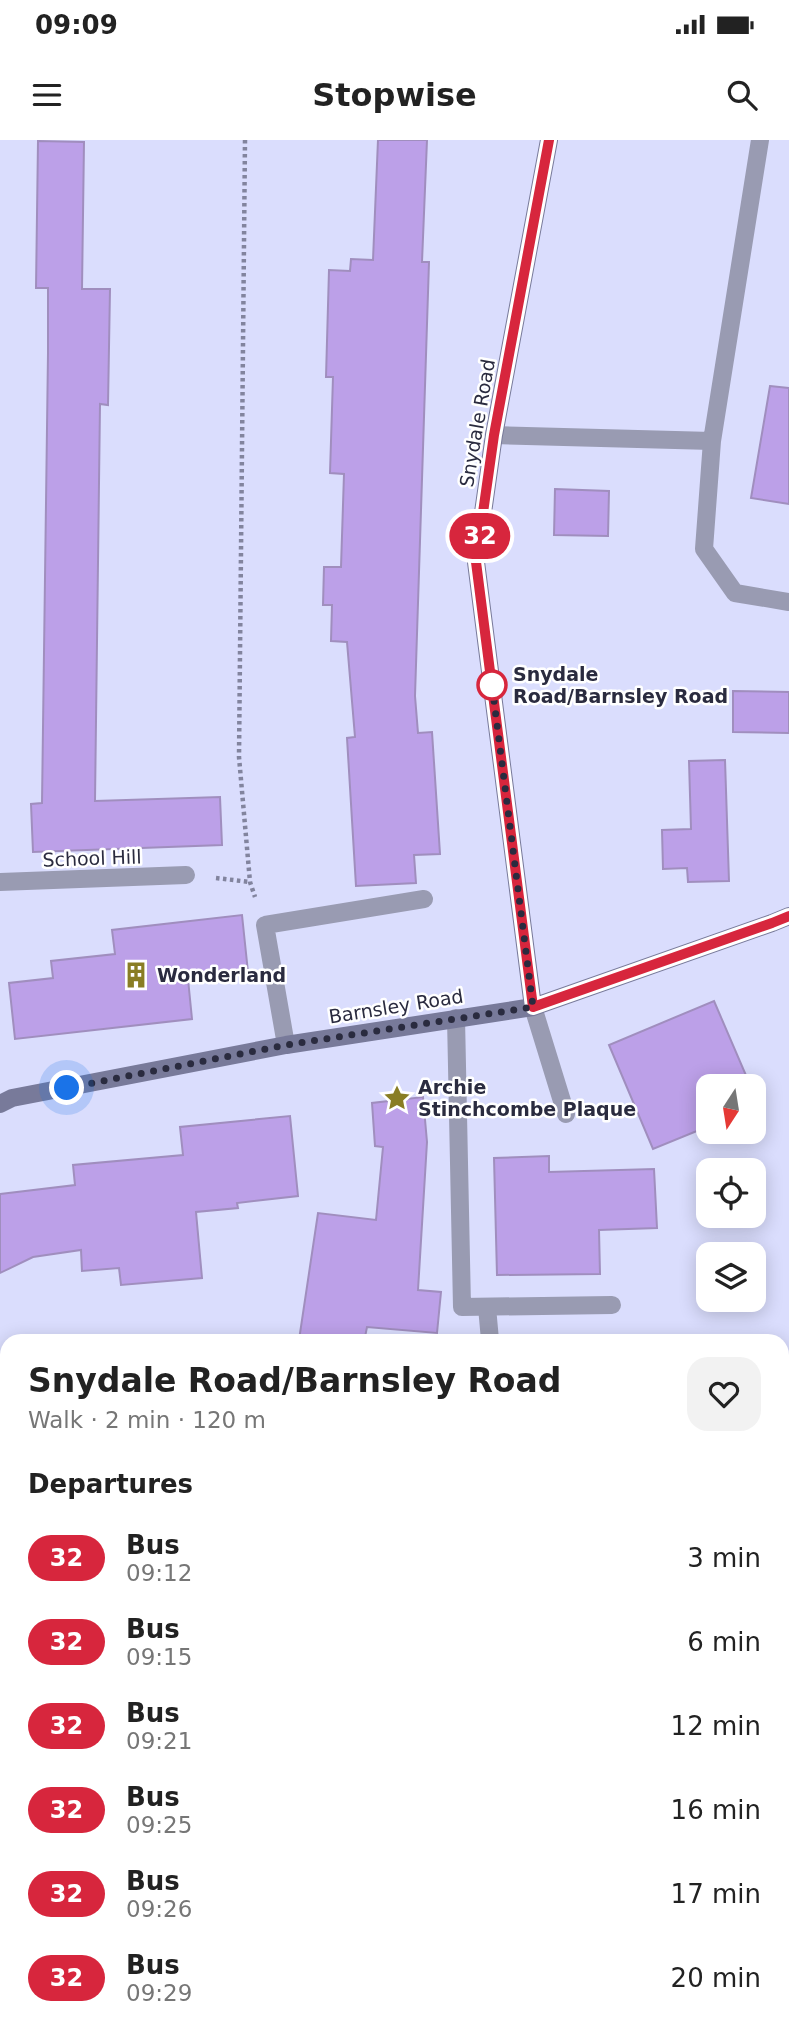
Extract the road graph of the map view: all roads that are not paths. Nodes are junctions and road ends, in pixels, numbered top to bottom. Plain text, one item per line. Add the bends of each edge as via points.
1 (549, 140) edge
2 (760, 140) edge
3 (494, 435) junction
4 (712, 441) junction
5 (789, 602) edge
6 (186, 875) dead end
7 (0, 883) edge
8 (424, 899) dead end
9 (789, 916) edge
10 (533, 1007) junction
11 (456, 1018) junction
12 (286, 1045) junction
13 (0, 1104) edge
14 (566, 1114) dead end
15 (612, 1305) dead end
16 (487, 1307) junction
17 (489, 1334) edge

1 - 3 street, Snydale Road
2 - 4 street
3 - 4 street
3 - 10 street, Snydale Road via 476,562
4 - 5 street via 704,549 735,593
6 - 7 street, School Hill
8 - 12 street via 265,925
9 - 10 street, Barnsley Road
10 - 11 street, Barnsley Road
10 - 14 street
11 - 12 street, Barnsley Road
11 - 16 street via 462,1307
12 - 13 street, Barnsley Road
15 - 16 street
16 - 17 street

